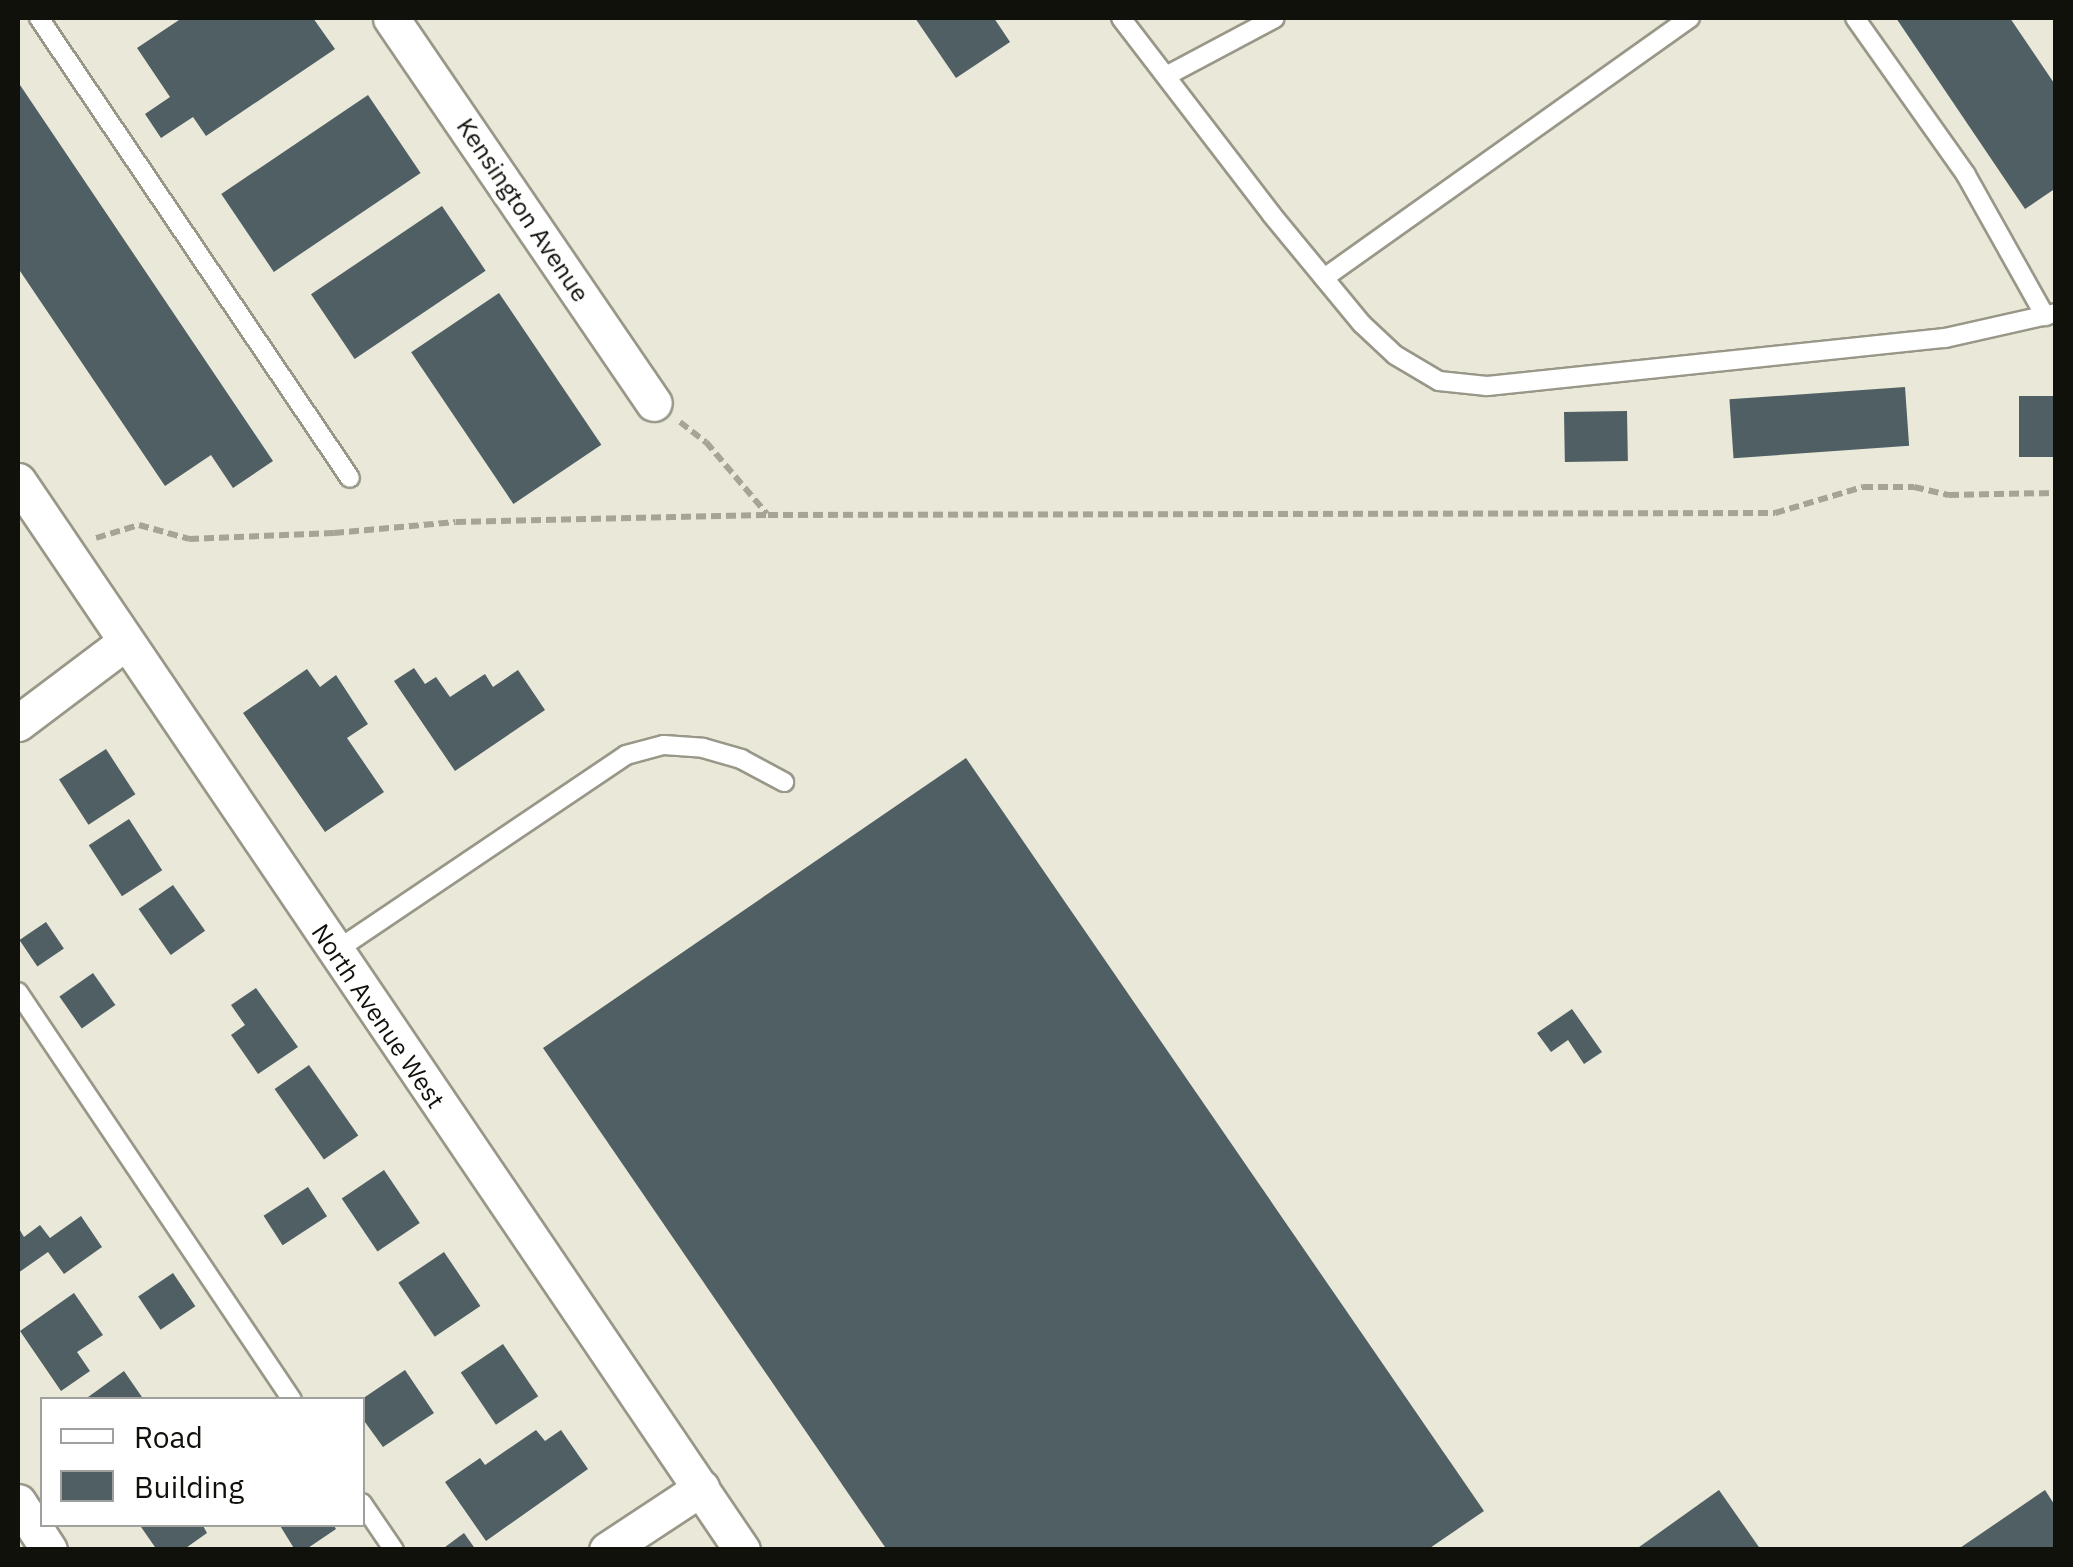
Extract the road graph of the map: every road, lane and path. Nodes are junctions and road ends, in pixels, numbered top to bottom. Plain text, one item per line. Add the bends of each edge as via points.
1 (39, 18) edge
2 (391, 18) edge
3 (1121, 18) edge
4 (1275, 18) edge
5 (1690, 18) edge
6 (1855, 18) edge
7 (1166, 76) junction
8 (1324, 278) junction
9 (2050, 315) edge
10 (654, 404) joint
11 (350, 478) dead end
12 (18, 481) edge
13 (2056, 493) edge
14 (768, 515) junction
15 (105, 538) dead end
16 (124, 644) junction
17 (18, 723) edge
18 (784, 782) dead end
19 (334, 952) junction
20 (18, 992) edge
21 (290, 1397) edge
22 (701, 1488) junction
23 (18, 1502) edge
24 (365, 1507) edge
25 (49, 1550) edge
26 (394, 1550) edge
27 (607, 1550) edge
28 (742, 1550) edge

1 - 11 lane
2 - 10 street, Kensington Avenue
3 - 7 lane
4 - 7 lane
5 - 8 lane
6 - 9 lane via 1966,175
7 - 8 lane
8 - 9 lane via 1396,355 1439,381 1488,386 1946,338
10 - 14 path via 706,442
12 - 16 street, North Avenue West
13 - 14 path via 1949,495 1864,487 1775,513
14 - 15 path via 456,522 190,539 139,525
16 - 17 street
16 - 19 street, North Avenue West
18 - 19 lane via 703,748 664,745 626,755
19 - 22 street, North Avenue West
20 - 21 lane
22 - 27 street
22 - 28 street, North Avenue West
23 - 25 street
24 - 26 lane

